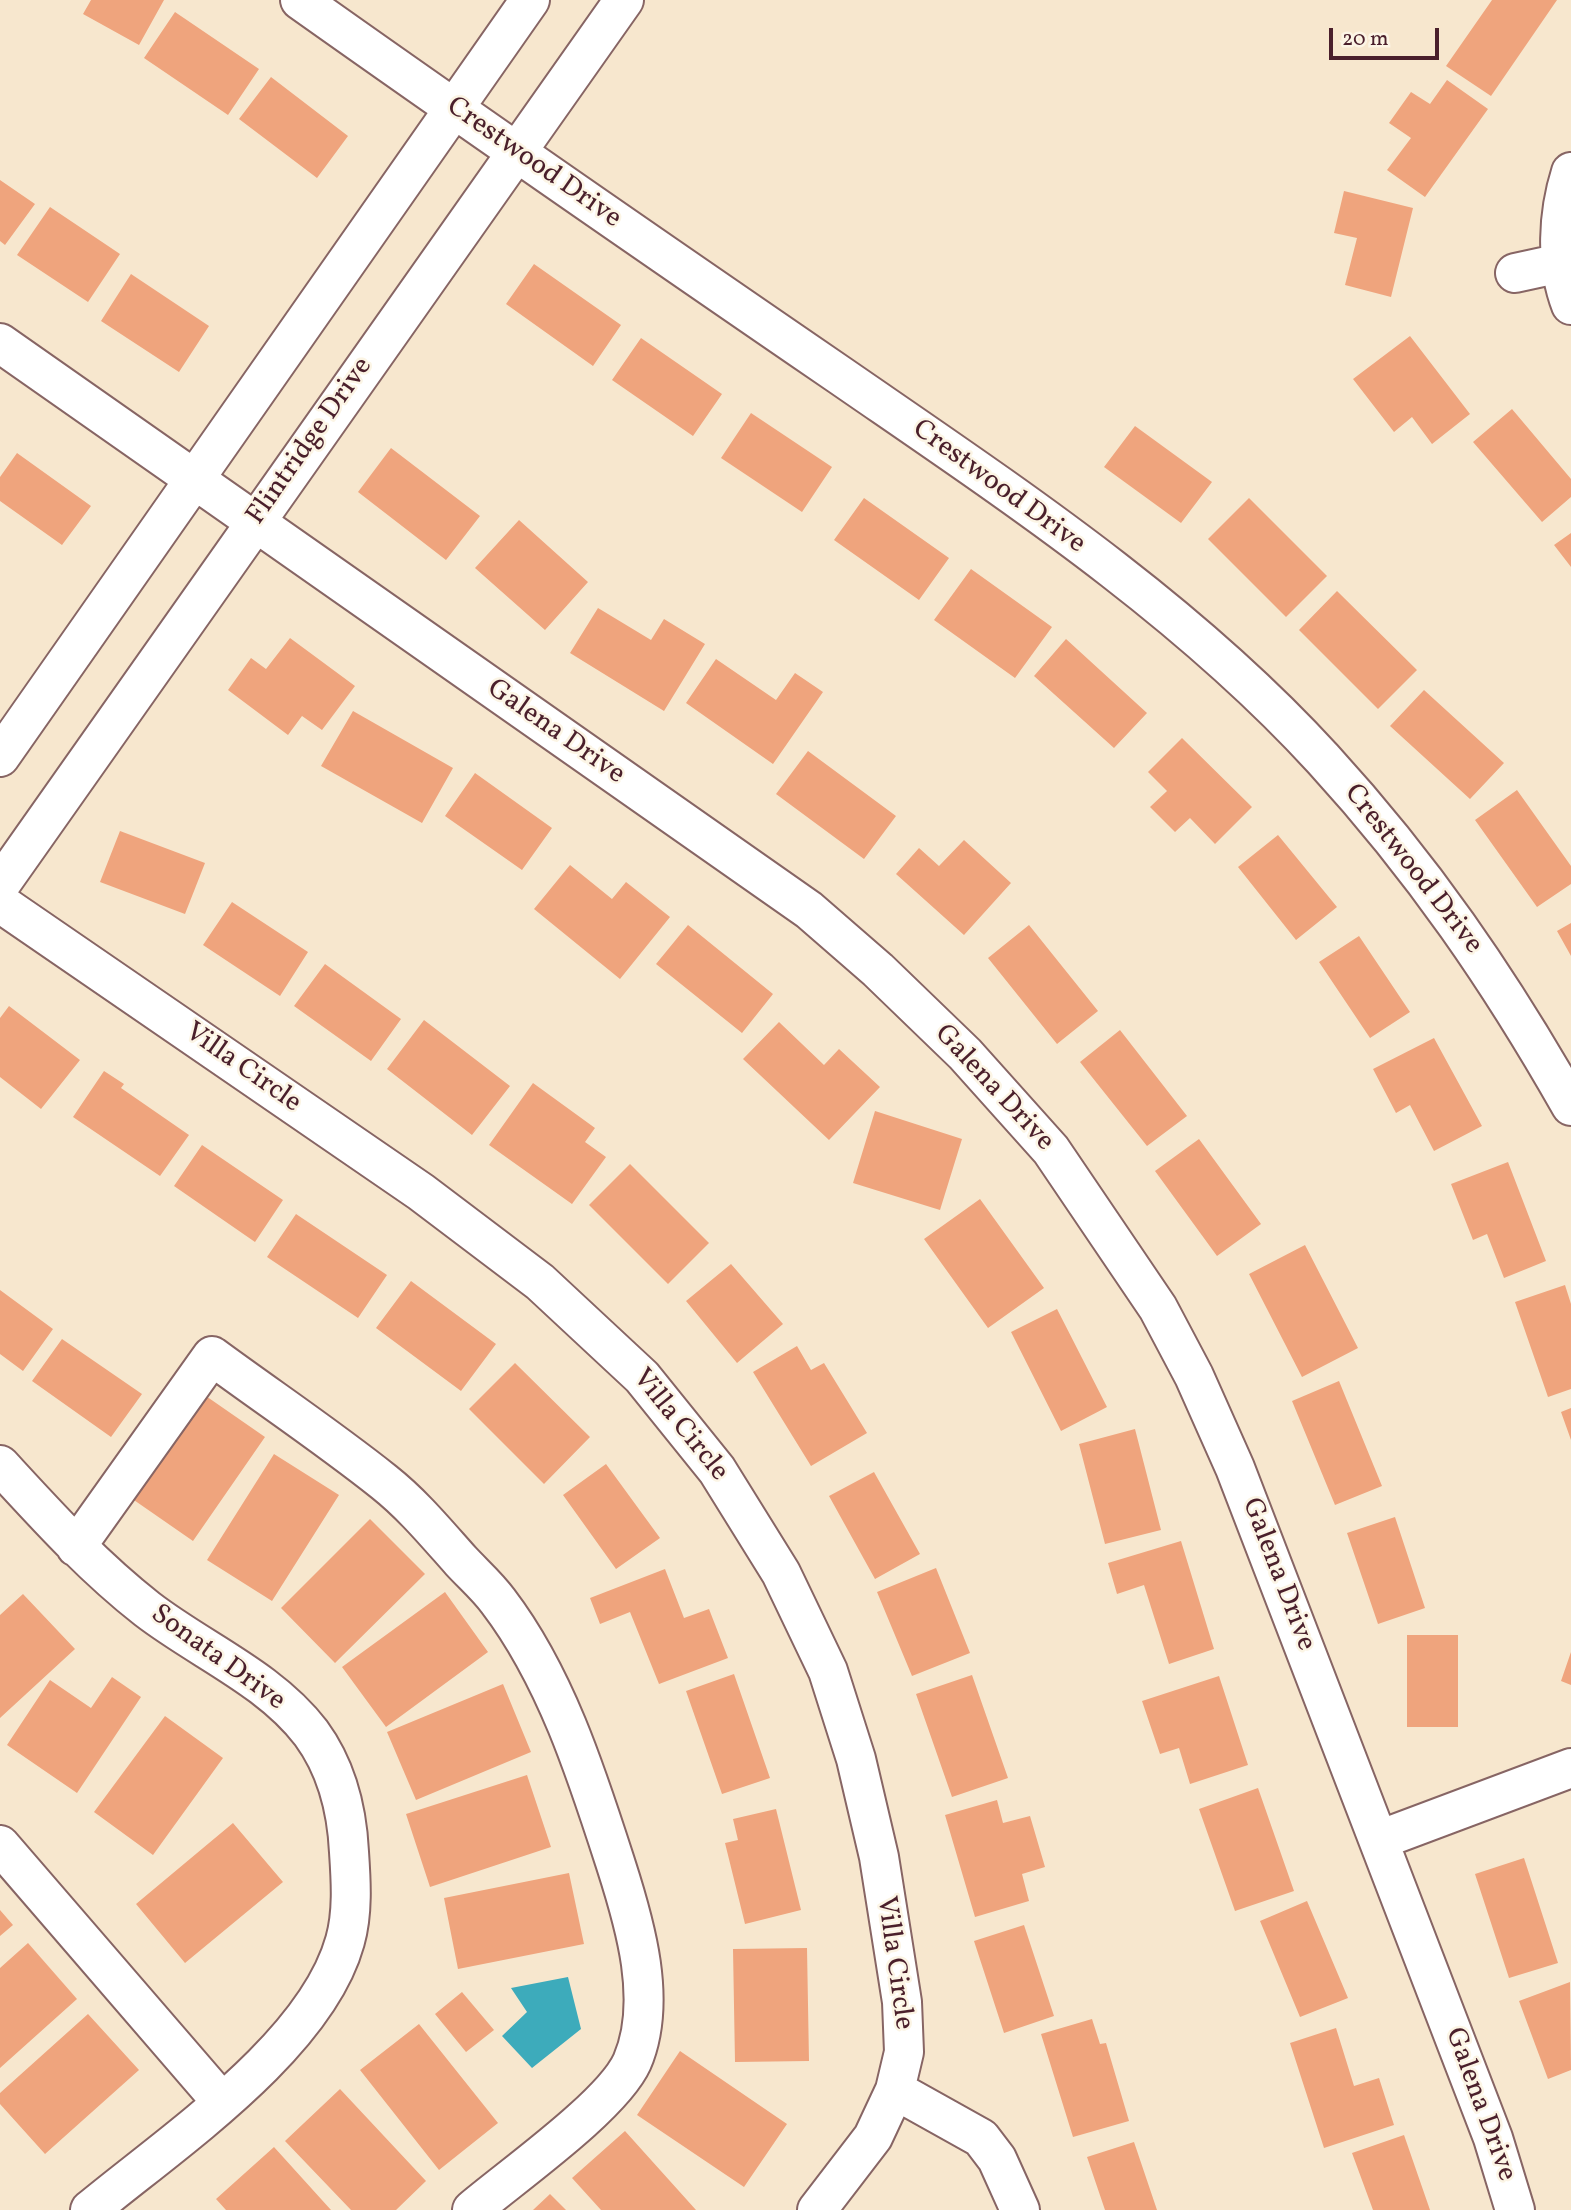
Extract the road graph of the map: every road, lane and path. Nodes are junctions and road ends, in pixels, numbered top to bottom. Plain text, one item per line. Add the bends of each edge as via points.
1 (300, 0) edge
2 (530, 0) edge
3 (624, 0) edge
4 (452, 109) junction
5 (514, 152) junction
6 (1571, 172) edge
7 (1561, 263) junction
8 (1515, 273) dead end
9 (1571, 305) edge
10 (0, 343) edge
11 (196, 482) junction
12 (255, 522) junction
13 (0, 757) edge
14 (0, 885) edge
15 (0, 902) edge
16 (1571, 1106) edge
17 (0, 1465) edge
18 (76, 1547) junction
19 (1571, 1768) edge
20 (1379, 1840) junction
21 (0, 1845) edge
22 (895, 2090) junction
23 (222, 2101) junction
24 (90, 2210) edge
25 (472, 2210) edge
26 (817, 2210) edge
27 (1020, 2210) edge
28 (1515, 2210) edge

1 - 4 street, Crestwood Drive
2 - 4 street
3 - 5 street, Flintridge Drive
4 - 5 street, Crestwood Drive
4 - 11 street
5 - 12 street, Flintridge Drive
5 - 16 street, Crestwood Drive via 1010,493 1235,671 1322,757 1446,908 1524,1024
6 - 7 street via 1561,224
7 - 8 street
7 - 9 street
10 - 11 street, Galena Drive
11 - 12 street, Galena Drive
11 - 13 street
12 - 14 street, Flintridge Drive
12 - 20 street, Galena Drive via 808,910 965,1054 1051,1150 1158,1308 1195,1376
15 - 22 street, Villa Circle via 421,1192 540,1282 642,1377 717,1470 781,1573 828,1671 856,1759 879,1857 902,2002 904,2052
17 - 18 street, Sonata Drive
18 - 23 street, Sonata Drive via 149,1611 265,1689 310,1732 334,1773 348,1825 352,1889 345,1941 319,1998 258,2071
18 - 25 street via 212,1356 385,1483 423,1517 498,1601 543,1673 599,1813 627,1899 639,1959 641,2039 612,2093
19 - 20 street
20 - 28 street, Galena Drive via 1493,2138
21 - 23 street
22 - 26 street, Villa Circle via 873,2137
22 - 27 street via 981,2138 997,2159
23 - 24 street, Sonata Drive

